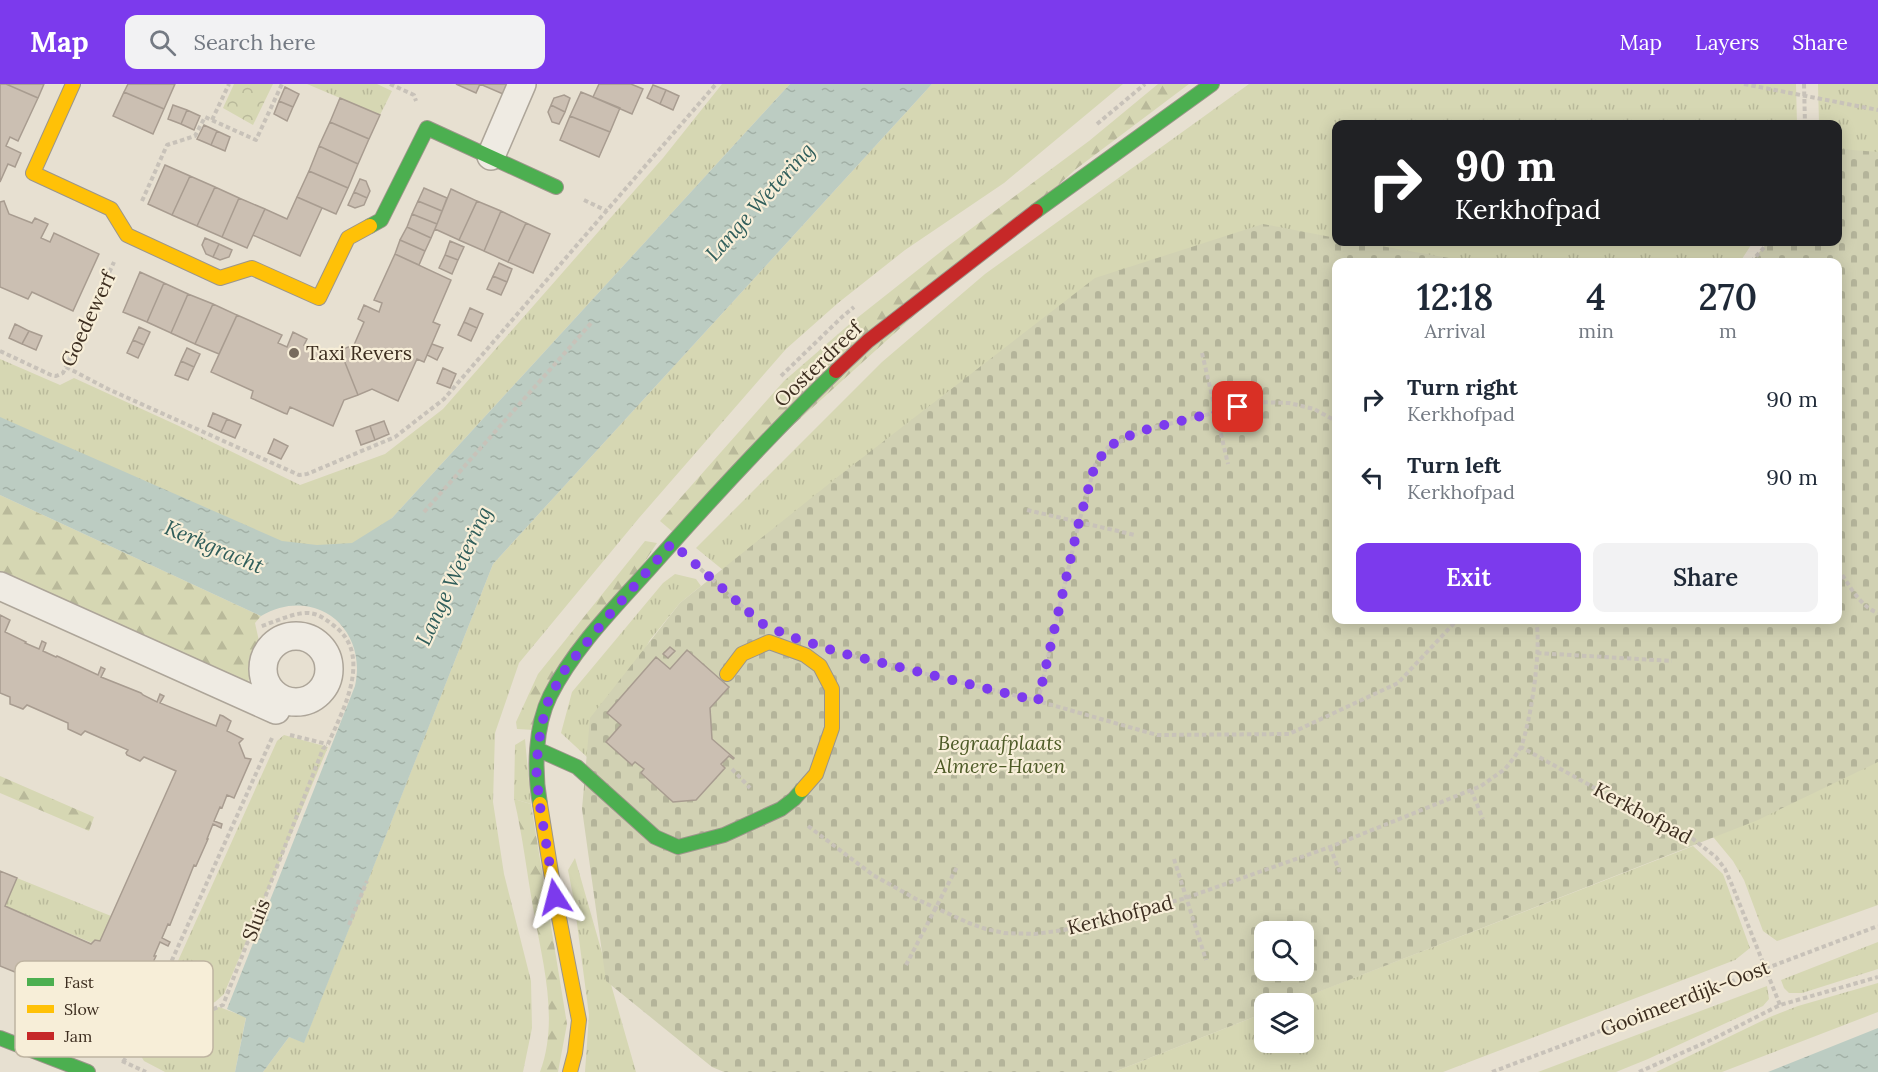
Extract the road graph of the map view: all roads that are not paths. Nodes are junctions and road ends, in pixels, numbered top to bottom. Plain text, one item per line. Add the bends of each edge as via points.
1 (74, 84) edge
2 (522, 84) edge
3 (1212, 84) edge
4 (491, 156) junction
5 (556, 187) dead end
6 (0, 586) edge
7 (727, 674) dead end
8 (276, 703) road end
9 (539, 750) junction
10 (0, 1038) edge
11 (15, 1044) edge
12 (49, 1057) edge
13 (88, 1072) edge
14 (570, 1072) edge

1 - 4 main road via 33,173 111,209 126,235 220,278 252,268 319,298 348,238 381,220 427,128
2 - 4 street
3 - 9 main road, Oosterdreef via 936,287 868,341 803,403 672,543 566,668 549,698
4 - 5 main road
6 - 8 street
7 - 9 main road via 742,654 769,642 805,655 820,666 832,689 832,728 816,774 794,799 724,835 678,847 655,837 577,767
9 - 14 main road, Oosterdreef via 539,800 579,1020
10 - 11 main road
12 - 13 main road

